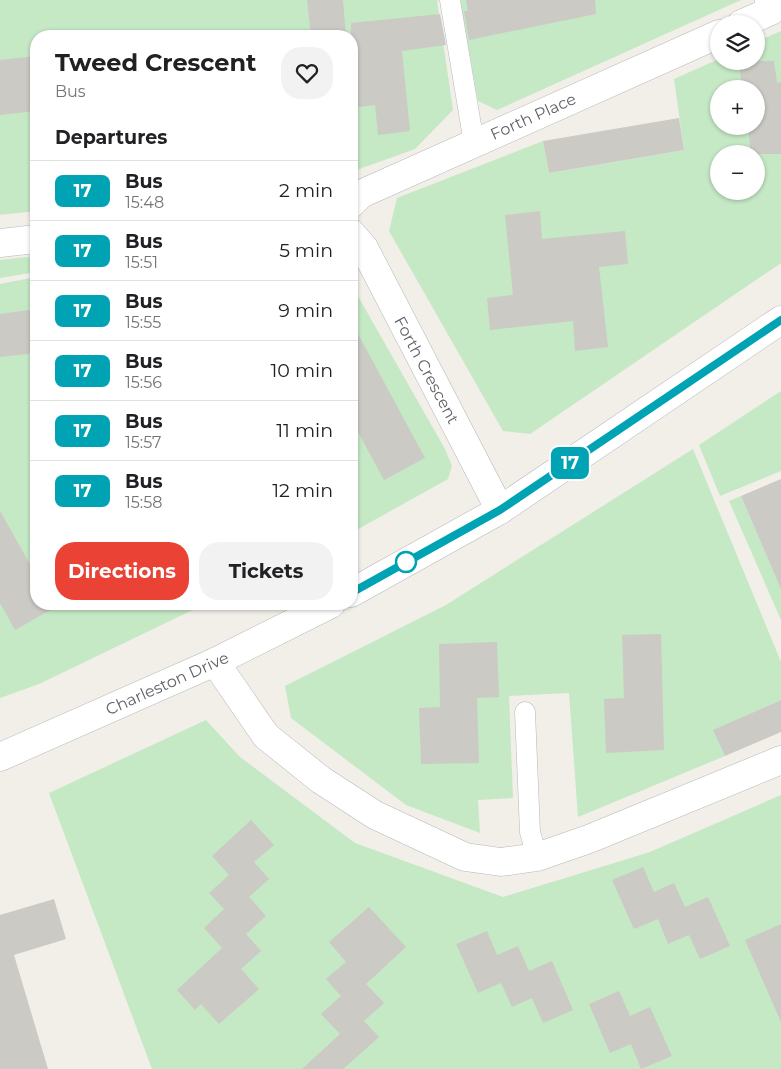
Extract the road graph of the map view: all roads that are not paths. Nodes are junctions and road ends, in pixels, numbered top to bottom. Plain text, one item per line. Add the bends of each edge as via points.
1 (450, 0) edge
2 (769, 0) edge
3 (762, 15) edge
4 (710, 38) edge
5 (474, 143) junction
6 (358, 197) edge
7 (30, 240) edge
8 (358, 241) edge
9 (0, 243) edge
10 (781, 320) edge
11 (500, 510) junction
12 (358, 589) edge
13 (320, 610) edge
14 (216, 662) junction
15 (526, 712) dead end
16 (0, 757) edge
17 (781, 760) edge
18 (537, 857) junction

1 - 5 lane
2 - 3 street via 771,11
4 - 5 street, Forth Place
5 - 6 street, Forth Place
7 - 9 street
8 - 11 street, Forth Crescent
10 - 11 street
11 - 12 street
13 - 14 street, Charleston Drive
14 - 16 street, Charleston Drive
14 - 18 street via 266,736 321,780 375,815 465,857 501,862
15 - 18 lane via 530,832
17 - 18 street

